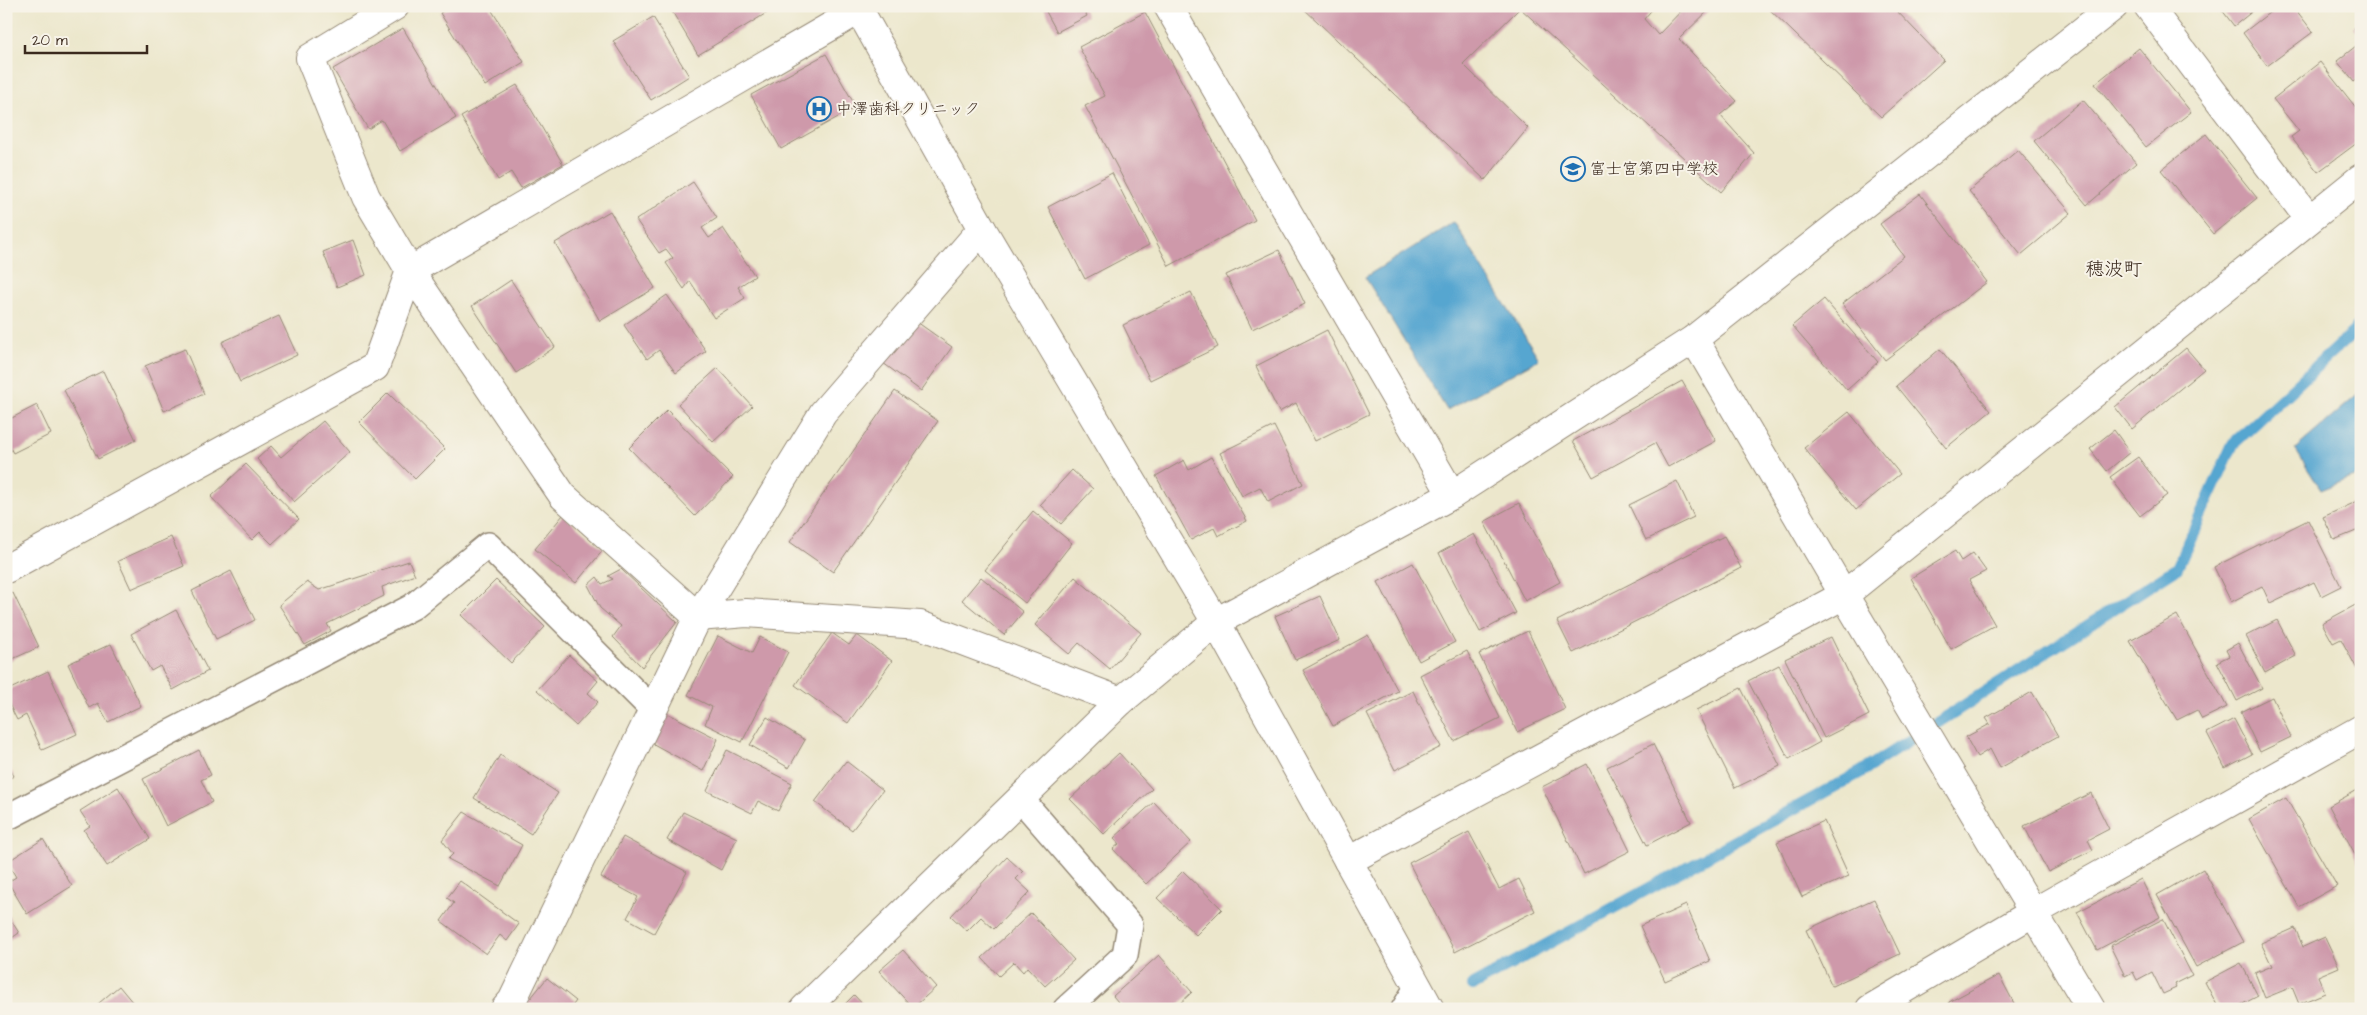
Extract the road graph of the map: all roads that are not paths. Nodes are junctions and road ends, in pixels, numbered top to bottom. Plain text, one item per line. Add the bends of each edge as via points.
1 (395, 6) edge
2 (1168, 6) edge
3 (2114, 6) edge
4 (2148, 6) edge
5 (858, 8) edge
6 (2361, 178) edge
7 (2309, 220) junction
8 (982, 229) junction
9 (410, 271) junction
10 (1694, 339) junction
11 (1452, 495) junction
12 (6, 569) edge
13 (1844, 595) junction
14 (698, 617) junction
15 (1216, 622) junction
16 (1122, 700) junction
17 (653, 710) junction
18 (2361, 729) edge
19 (1020, 798) junction
20 (6, 818) edge
21 (1348, 861) junction
22 (2034, 912) junction
23 (1417, 1001) edge
24 (505, 1009) edge
25 (804, 1009) edge
26 (1066, 1009) edge
27 (1870, 1009) edge
28 (2091, 1009) edge

1 - 9 street via 310,58 366,197
2 - 11 street
3 - 10 street
4 - 7 street
5 - 8 street
5 - 9 street
6 - 7 street
7 - 13 street
8 - 14 street via 823,413
8 - 15 street
9 - 12 street via 375,367
9 - 14 street via 563,496
10 - 11 street
10 - 13 street
11 - 15 street
13 - 21 street
13 - 22 street
14 - 16 street via 746,613 920,625
14 - 17 street
15 - 16 street
15 - 21 street
16 - 19 street
17 - 20 lane via 488,545 412,607
17 - 24 street via 512,1001
18 - 22 street
19 - 25 street
19 - 26 lane via 1130,925 1125,955
21 - 23 street
22 - 27 street
22 - 28 street

